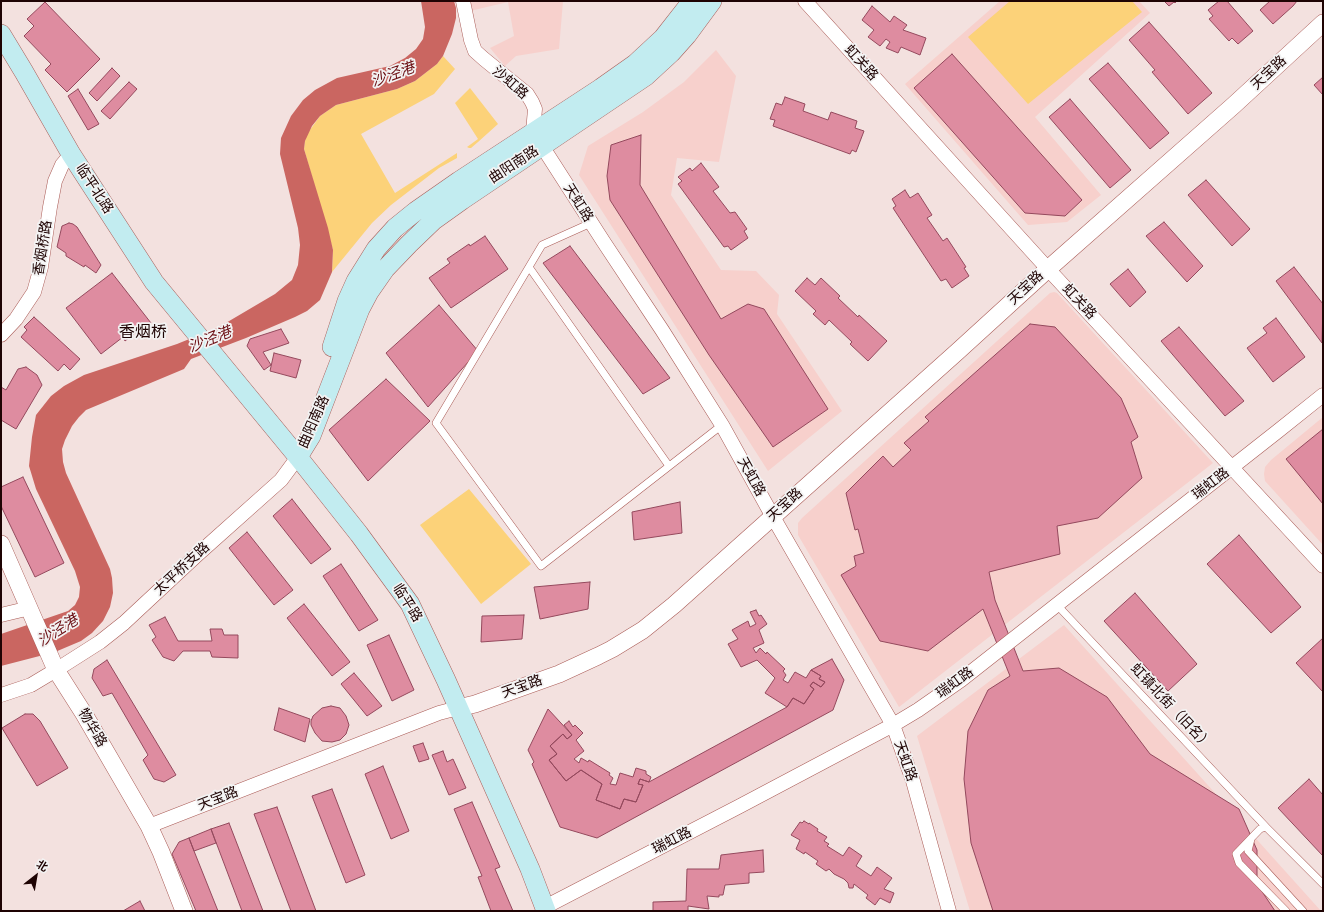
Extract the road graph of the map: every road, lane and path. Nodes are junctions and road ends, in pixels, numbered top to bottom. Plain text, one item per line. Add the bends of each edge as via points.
1 (463, 1) edge
2 (692, 1) edge
3 (712, 1) edge
4 (805, 1) edge
5 (1323, 23) edge
6 (1, 34) edge
7 (6, 54) edge
8 (538, 139) junction
9 (71, 154) junction
10 (591, 224) junction
11 (529, 267) junction
12 (1048, 268) junction
13 (1, 335) edge
14 (198, 336) joint
15 (1323, 395) edge
16 (722, 425) junction
17 (298, 457) junction
18 (669, 466) junction
19 (1231, 468) junction
20 (773, 516) junction
21 (1, 544) edge
22 (1323, 566) edge
23 (1057, 604) junction
24 (1, 615) edge
25 (33, 615) junction
26 (56, 670) junction
27 (1, 695) edge
28 (458, 708) junction
29 (893, 725) junction
30 (149, 826) junction
31 (1266, 827) junction
32 (1251, 839) junction
33 (1323, 884) edge
34 (546, 909) edge
35 (184, 911) edge
36 (950, 911) edge
37 (1286, 911) edge
38 (1303, 911) edge

1 - 8 street, 沙虹路 via 475,50 527,94 534,109
2 - 8 main road, 曲阳南路 via 663,38 635,64
3 - 8 main road, 曲阳南路 via 671,54 646,76
4 - 12 street, 虹关路
5 - 12 street, 天宝路
6 - 7 main road, 临平北路
7 - 9 main road, 临平北路
8 - 10 street, 天虹路
8 - 17 main road, 曲阳南路 via 459,180 395,228 376,249 347,301 304,426
9 - 13 street, 香烟桥路 via 62,165 55,181 41,267 34,292 16,319
9 - 14 main road, 临平北路 via 154,282
10 - 11 lane via 542,246
10 - 16 street, 天虹路
11 - 18 lane
11 - 18 lane via 436,423 541,566
12 - 19 street, 虹关路
12 - 20 street, 天宝路
14 - 17 main road, 临平路
15 - 19 street, 瑞虹路
16 - 18 lane
16 - 20 street, 天虹路
17 - 26 street, 太平桥支路 via 281,480 124,623
17 - 28 main road, 临平路 via 410,604
19 - 22 street, 虹关路
19 - 23 street, 瑞虹路
20 - 28 street, 天宝路 via 684,597 643,630 617,646 559,674
20 - 29 street, 天虹路
21 - 25 street, 物华路
23 - 29 street, 瑞虹路 via 961,680
23 - 31 lane, 虹镇北街（旧名）
24 - 25 street
25 - 26 street, 物华路
26 - 27 street, 太平桥支路 via 31,685
26 - 30 street, 物华路
28 - 30 street, 天宝路 via 439,713
28 - 34 main road, 临平路
29 - 34 street, 瑞虹路
29 - 36 street, 天虹路 via 915,788
30 - 35 street, 物华路
31 - 32 lane via 1260,829
31 - 33 lane, 虹镇北街（旧名）
32 - 37 lane via 1236,854 1239,863
32 - 38 lane via 1248,851

